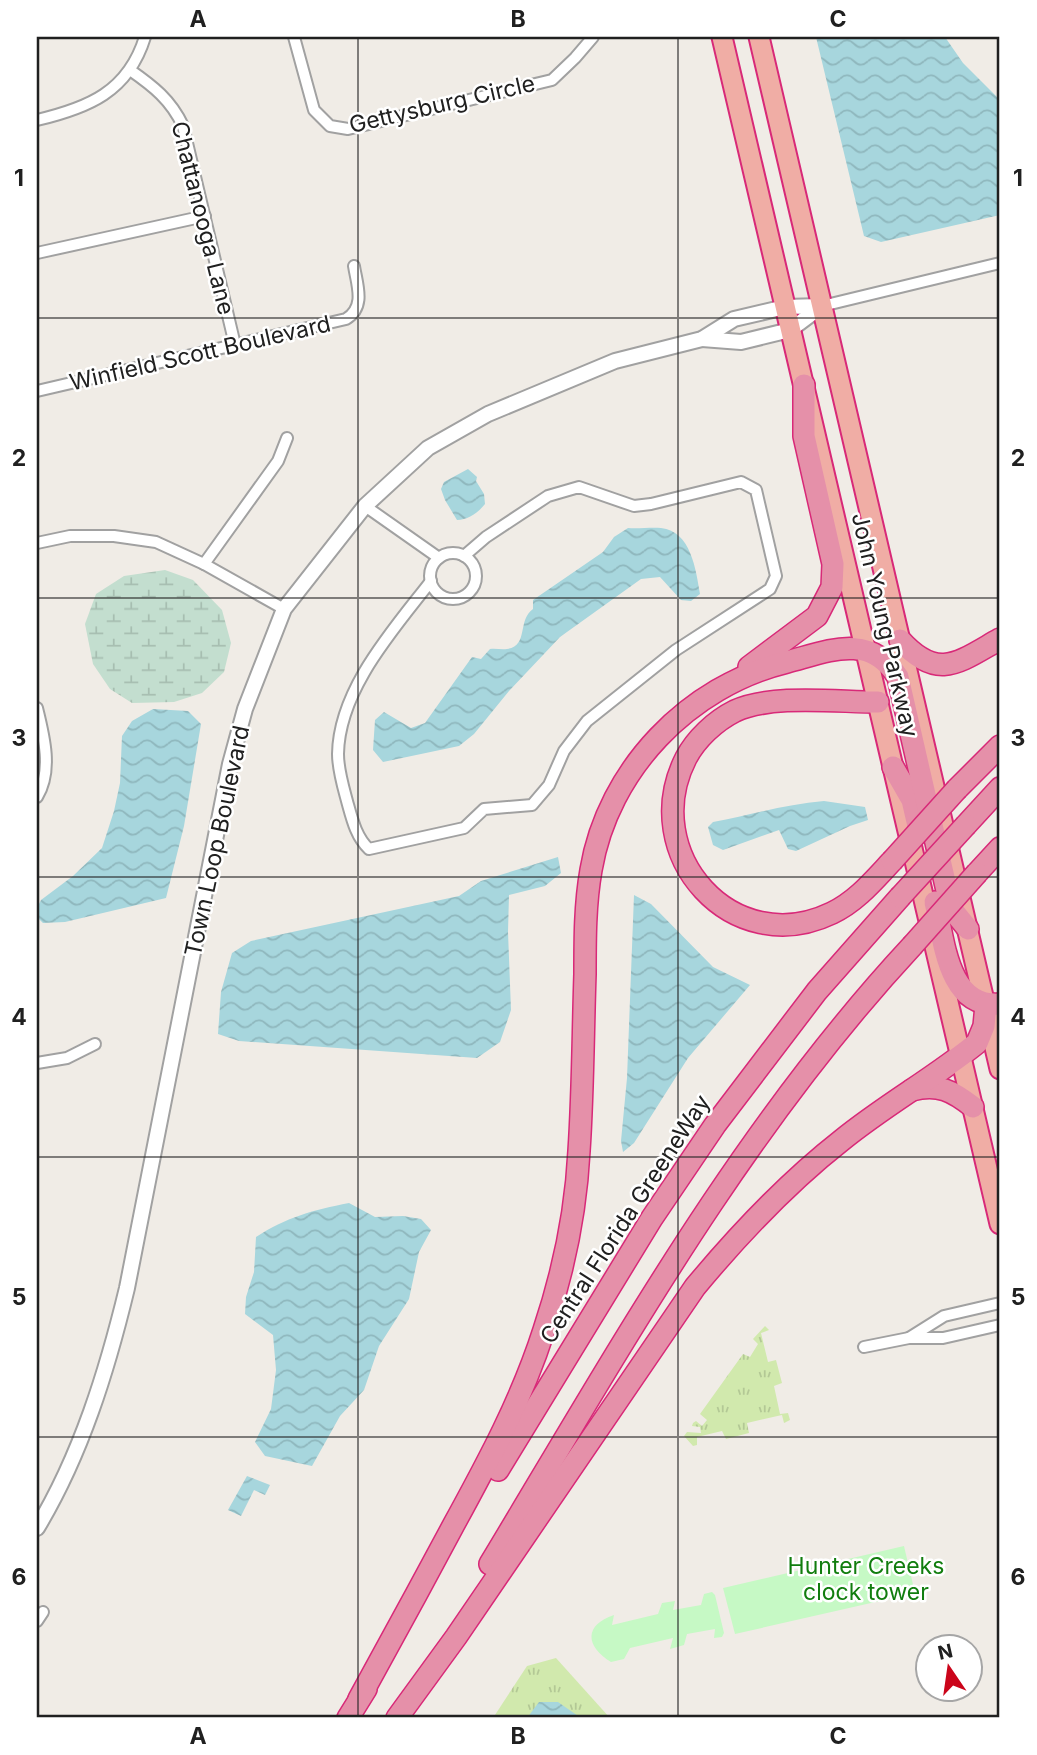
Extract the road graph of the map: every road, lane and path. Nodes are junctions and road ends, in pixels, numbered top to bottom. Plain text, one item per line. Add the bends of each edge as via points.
1 (145, 37) edge
2 (294, 37) edge
3 (593, 37) edge
4 (722, 37) edge
5 (759, 37) edge
6 (130, 70) junction
7 (37, 120) edge
8 (205, 216) junction
9 (37, 253) edge
10 (1000, 263) edge
11 (354, 266) dead end
12 (822, 306) junction
13 (785, 307) junction
14 (790, 330) junction
15 (702, 339) junction
16 (235, 345) junction
17 (804, 385) junction
18 (37, 391) edge
19 (287, 438) dead end
20 (365, 506) junction
21 (37, 543) edge
22 (464, 556) junction
23 (439, 558) junction
24 (204, 564) junction
25 (431, 581) junction
26 (284, 609) junction
27 (1000, 639) edge
28 (900, 640) junction
29 (865, 649) junction
30 (723, 686) junction
31 (878, 702) junction
32 (37, 708) edge
33 (1000, 746) edge
34 (893, 767) junction
35 (1000, 788) edge
36 (37, 797) edge
37 (1000, 848) edge
38 (968, 929) junction
39 (993, 1005) edge
40 (95, 1044) dead end
41 (961, 1055) junction
42 (37, 1063) edge
43 (1000, 1069) edge
44 (907, 1092) junction
45 (973, 1107) junction
46 (1000, 1224) edge
47 (1000, 1303) edge
48 (1000, 1325) edge
49 (909, 1338) junction
50 (864, 1347) dead end
51 (37, 1528) edge
52 (359, 1699) junction
53 (348, 1718) edge
54 (397, 1718) edge

1 - 6 street
2 - 3 street, Gettysburg Circle via 314,110 330,126 348,129 552,80
4 - 13 highway, John Young Parkway
5 - 12 highway, John Young Parkway
6 - 7 street via 90,104
6 - 8 street, Chattanooga Lane via 176,111
8 - 9 street
8 - 16 street, Chattanooga Lane
10 - 12 street
11 - 16 street, Winfield Scott Boulevard via 359,298 354,314
12 - 13 street, Town Loop Boulevard
12 - 14 street, Town Loop Boulevard
12 - 28 highway, John Young Parkway
13 - 14 highway, John Young Parkway
13 - 15 street, Town Loop Boulevard via 734,319
14 - 15 street, Town Loop Boulevard via 741,342
14 - 17 highway, John Young Parkway
15 - 20 street, Town Loop Boulevard via 615,362 488,414 428,448
16 - 18 street, Winfield Scott Boulevard
17 - 29 highway, John Young Parkway
17 - 30 highway via 804,436 833,564 832,587 817,616
19 - 24 street via 278,461
20 - 23 street
20 - 26 street, Town Loop Boulevard
21 - 24 street via 70,536 114,536 156,542
22 - 23 street via 451,553
22 - 25 street via 476,574 467,594 445,598
22 - 25 street via 548,496 579,487 634,506 741,482 756,490 776,576 770,589 676,650 587,721 533,805 484,809 464,828 369,849 359,840 342,779 338,753 346,714 384,640
23 - 25 street
24 - 26 street
26 - 51 street, Town Loop Boulevard via 245,709 230,764 113,1348 58,1492
27 - 28 highway via 949,665 930,663
28 - 38 highway, John Young Parkway
29 - 30 highway via 851,647 777,664
29 - 31 highway, John Young Parkway
29 - 38 highway via 890,665 898,677 951,908
30 - 52 highway via 693,705 654,741 624,784 598,842 586,915 579,1156 570,1230 554,1298 503,1434
31 - 33 highway, bridge via 770,701 721,719 702,736 680,770 672,822 686,868 711,898 732,912 774,925 816,920 834,912 865,889
31 - 34 highway, John Young Parkway
32 - 36 street via 46,766
34 - 39 highway via 912,800 955,980 960,988
34 - 41 highway, John Young Parkway
35 - 52 highway, Central Florida GreeneWay, bridge via 803,1008 683,1171
37 - 54 highway, bridge via 878,982 717,1195
38 - 39 highway, John Young Parkway
39 - 41 highway via 976,1042
39 - 43 highway, John Young Parkway
40 - 42 street via 67,1058
41 - 44 highway
41 - 45 highway, John Young Parkway
44 - 45 highway via 924,1087 948,1090
44 - 54 highway via 794,1179 695,1287
45 - 46 highway, John Young Parkway
47 - 49 street via 944,1316
48 - 49 street via 943,1338
49 - 50 street
52 - 53 highway, Central Florida GreeneWay

